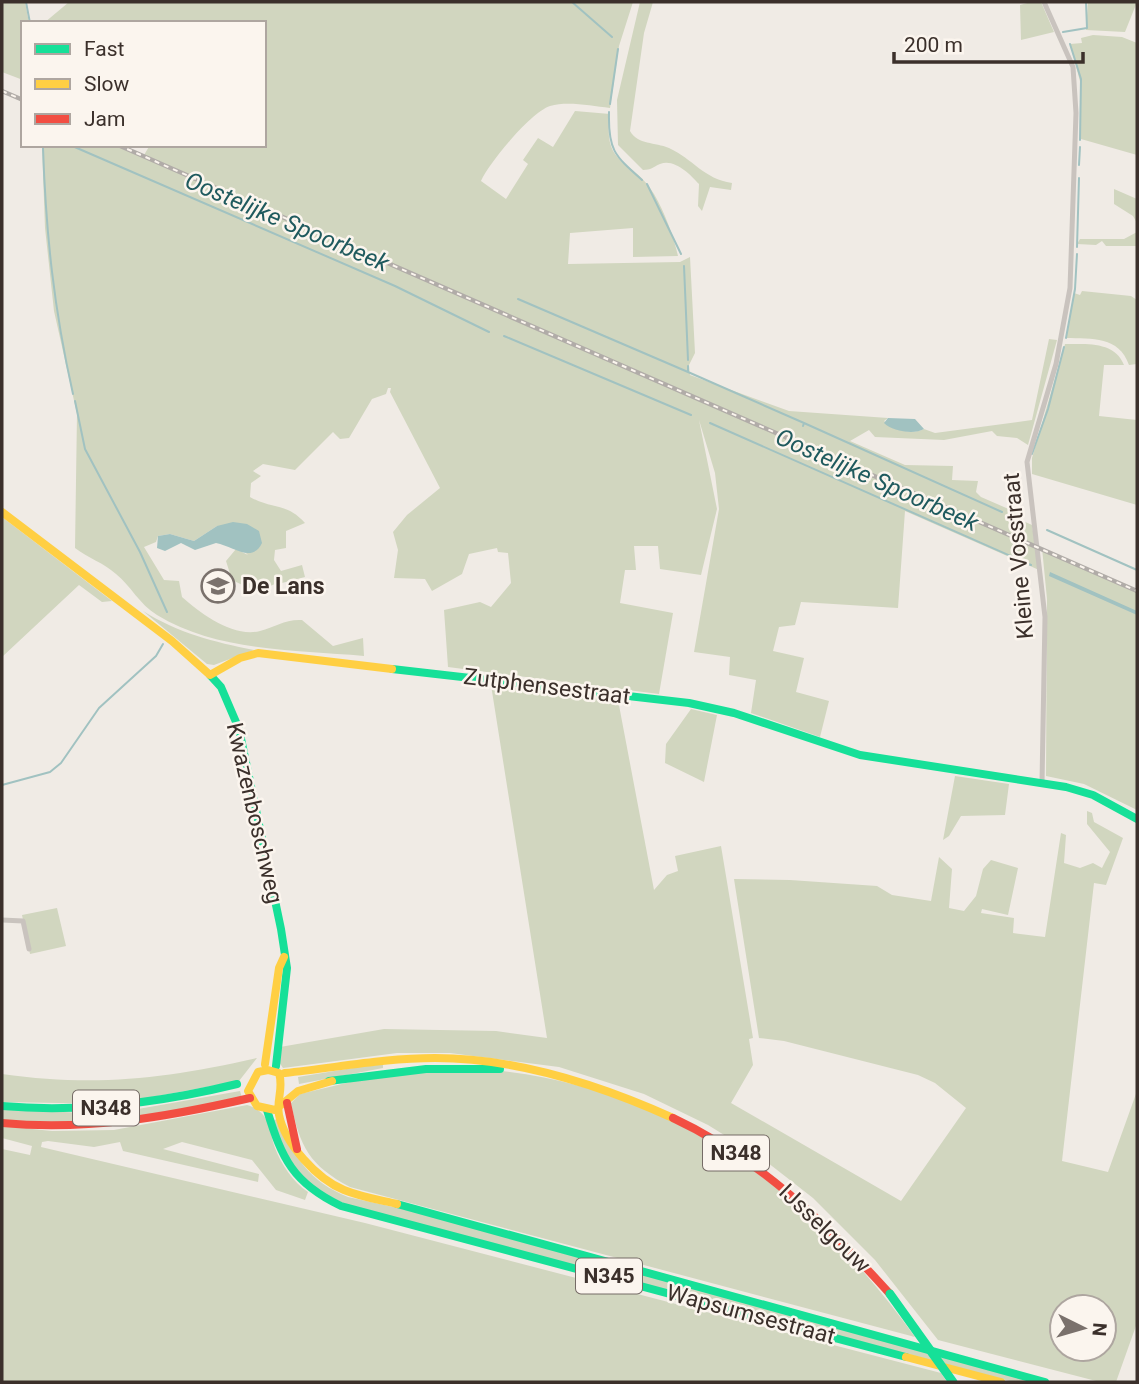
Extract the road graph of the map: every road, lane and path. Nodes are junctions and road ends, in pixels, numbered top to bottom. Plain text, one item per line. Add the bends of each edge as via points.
1 (1044, 2) edge
2 (2, 512) edge
3 (210, 675) junction
4 (1042, 783) junction
5 (1137, 819) edge
6 (2, 920) edge
7 (29, 949) dead end
8 (284, 957) junction
9 (267, 1066) junction
10 (543, 1073) junction
11 (284, 1076) junction
12 (249, 1084) junction
13 (214, 1092) junction
14 (291, 1092) junction
15 (253, 1099) junction
16 (282, 1105) junction
17 (2, 1106) edge
18 (267, 1110) junction
19 (2, 1123) edge
20 (953, 1382) edge
21 (1001, 1382) edge
22 (1045, 1382) edge

1 - 4 street, Kleine Vosstraat via 1073,67 1076,113 1070,288 1056,364 1027,462 1045,617
2 - 3 main road
3 - 4 main road, Zutphensestraat via 258,653 689,703 734,713 860,755
3 - 8 main road, Kwazenboschweg via 239,729
4 - 5 main road, Zutphensestraat via 1093,795
6 - 7 street via 23,921
8 - 9 main road, Kwazenboschweg
8 - 9 main road, Kwazenboschweg via 287,968
9 - 11 main road
9 - 12 main road
9 - 13 main road, N348
9 - 15 main road via 254,1083
10 - 11 main road, IJsselgouw / N348 via 434,1058 338,1065
10 - 14 main road, IJsselgouw / N348 via 432,1068 332,1081
10 - 20 main road, IJsselgouw / N348, bridge via 646,1104 751,1162 816,1213 890,1294
11 - 14 main road
11 - 16 main road
12 - 13 main road, N348
12 - 15 main road
13 - 17 main road, N348 via 95,1108
14 - 16 main road
15 - 16 main road
15 - 18 main road
15 - 19 main road, N348 via 154,1121 92,1126
16 - 18 main road
16 - 22 main road, Wapsumsestraat / N345 via 288,1139 318,1173 344,1190
18 - 21 main road, Wapsumsestraat / N345 via 278,1148 292,1173 313,1192 341,1206

